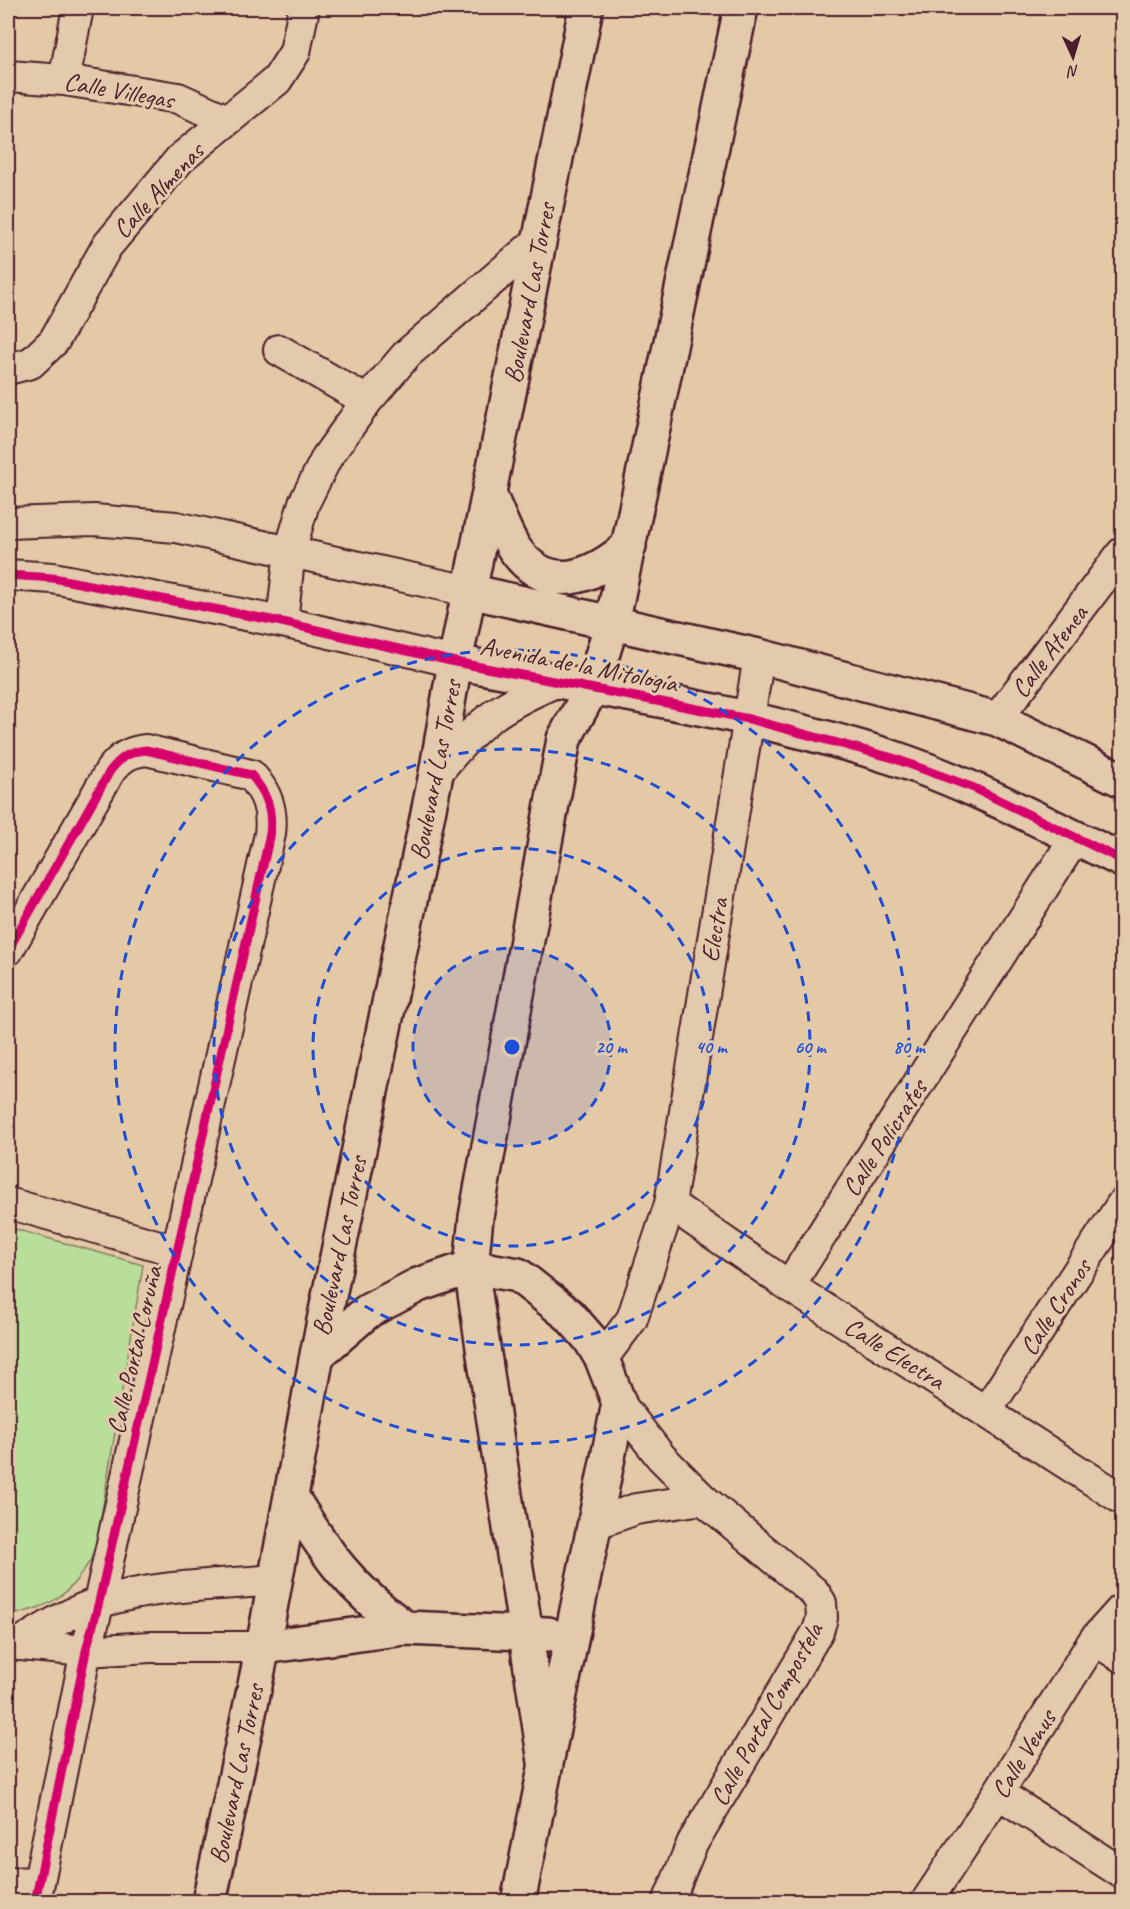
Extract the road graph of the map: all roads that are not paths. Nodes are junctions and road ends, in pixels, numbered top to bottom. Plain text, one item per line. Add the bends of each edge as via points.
1 (78, 8) edge
2 (304, 8) edge
3 (586, 8) edge
4 (738, 10) edge
5 (8, 76) edge
6 (64, 80) junction
7 (227, 120) junction
8 (539, 240) junction
9 (279, 350) dead end
10 (8, 369) edge
11 (367, 402) junction
12 (489, 494) junction
13 (8, 523) edge
14 (629, 546) junction
15 (290, 551) junction
16 (1122, 553) edge
17 (8, 575) edge
18 (469, 591) junction
19 (282, 622) junction
20 (612, 623) junction
21 (759, 656) junction
22 (455, 662) junction
23 (558, 681) junction
24 (592, 688) junction
25 (748, 719) junction
26 (997, 719) junction
27 (436, 774) junction
28 (1122, 780) edge
29 (1075, 838) junction
30 (1122, 860) edge
31 (8, 950) edge
32 (8, 1203) edge
33 (670, 1204) junction
34 (1122, 1204) edge
35 (177, 1251) junction
36 (471, 1267) junction
37 (789, 1286) junction
38 (317, 1355) junction
39 (602, 1359) junction
40 (619, 1403) junction
41 (987, 1410) junction
42 (291, 1496) junction
43 (703, 1499) junction
44 (1122, 1499) edge
45 (594, 1524) junction
46 (275, 1580) junction
47 (99, 1602) junction
48 (1122, 1609) edge
49 (405, 1628) junction
50 (526, 1633) junction
51 (570, 1635) junction
52 (1094, 1640) junction
53 (13, 1644) edge
54 (262, 1647) junction
55 (86, 1651) junction
56 (1122, 1657) edge
57 (545, 1762) junction
58 (998, 1793) junction
59 (1122, 1873) edge
60 (8, 1883) edge
61 (37, 1892) edge
62 (209, 1902) edge
63 (518, 1902) edge
64 (668, 1902) edge
65 (926, 1902) edge

1 - 6 street
2 - 7 street, Calle Almenas via 295,52 277,80
3 - 8 main road, Boulevard Las Torres
4 - 14 main road
5 - 6 street, Calle Villegas
6 - 7 street, Calle Villegas via 178,98
7 - 10 street, Calle Almenas via 180,159 106,246 54,341 31,363
8 - 11 street via 407,354
8 - 12 main road, Boulevard Las Torres
9 - 11 street
11 - 15 street via 327,457 304,503
12 - 14 main road via 513,546 522,558 545,574 581,576 600,569
12 - 18 main road, Boulevard Las Torres
13 - 15 street, Avenida de la Mitología via 94,520 176,527
14 - 20 main road
15 - 18 street, Avenida de la Mitología
15 - 19 street
16 - 26 street, Calle Atenea
17 - 19 street, Avenida de la Mitología via 53,578
18 - 20 main road, Avenida de la Mitología
18 - 22 main road, Boulevard Las Torres
19 - 22 street, Avenida de la Mitología
20 - 21 main road, Avenida de la Mitología
20 - 24 main road
21 - 25 street, Electra
21 - 26 main road, Avenida de la Mitología
22 - 23 main road, Avenida de la Mitología
22 - 27 main road, Boulevard Las Torres
23 - 24 main road, Avenida de la Mitología
23 - 27 street via 490,715
24 - 25 main road, Avenida de la Mitología
24 - 36 main road via 564,739 476,1217
25 - 29 main road, Avenida de la Mitología via 893,758 974,788
25 - 33 street, Electra
26 - 28 main road, Avenida de la Mitología
27 - 38 main road, Boulevard Las Torres
29 - 30 main road, Avenida de la Mitología
29 - 37 street, Calle Policrates
31 - 35 street, Calle Portal Coruña via 120,758 146,750 251,775 262,788 270,807 270,834
32 - 35 street
33 - 37 street, Calle Electra
33 - 39 street, Electra via 632,1319
34 - 41 street, Calle Cronos
35 - 47 street, Calle Portal Coruña
36 - 38 main road, Boulevard Las Torres via 418,1285 368,1311
36 - 39 main road, Boulevard Las Torres via 518,1275 544,1293 569,1315
36 - 50 main road
37 - 41 street, Calle Electra
38 - 42 main road, Boulevard Las Torres
39 - 40 main road, Boulevard Las Torres
40 - 43 street, Calle Portal Compostela via 661,1457
40 - 45 main road
41 - 44 street, Calle Electra
42 - 46 main road, Boulevard Las Torres
42 - 49 main road via 344,1576 373,1605
43 - 45 street via 636,1509
43 - 64 street, Calle Portal Compostela via 814,1592 821,1603 822,1618 818,1631 692,1844
45 - 51 main road
46 - 47 street via 153,1592
46 - 54 main road, Boulevard Las Torres
47 - 53 street
47 - 55 street, Calle Portal Coruña
48 - 52 street, Calle Venus
49 - 50 main road
49 - 54 main road
50 - 51 main road
50 - 57 main road
51 - 57 main road
52 - 56 street
52 - 58 street, Calle Venus
53 - 55 street
54 - 55 street
54 - 62 main road, Boulevard Las Torres
55 - 61 street, Calle Portal Coruña
57 - 63 main road
58 - 59 street
58 - 65 street, Calle Venus
60 - 61 street

